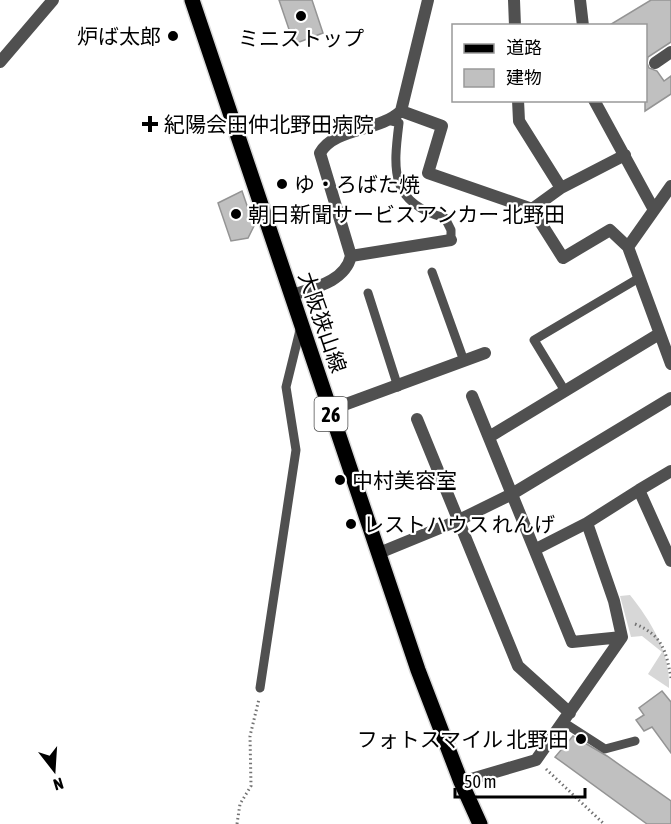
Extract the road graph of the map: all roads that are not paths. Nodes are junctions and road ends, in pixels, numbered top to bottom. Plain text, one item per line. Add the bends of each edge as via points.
1 (53, 0) edge
2 (192, 0) edge
3 (428, 0) edge
4 (514, 0) edge
5 (580, 0) edge
6 (515, 24) edge
7 (583, 24) edge
8 (671, 52) edge
9 (0, 62) edge
10 (655, 63) dead end
11 (518, 102) edge
12 (595, 102) edge
13 (401, 111) junction
14 (391, 121) junction
15 (626, 155) junction
16 (671, 186) edge
17 (561, 188) junction
18 (532, 209) junction
19 (654, 210) junction
20 (451, 240) joint
21 (628, 247) junction
22 (351, 256) junction
23 (432, 272) dead end
24 (639, 278) junction
25 (368, 293) dead end
26 (292, 295) junction
27 (301, 324) junction
28 (659, 334) junction
29 (485, 353) dead end
30 (464, 361) junction
31 (671, 364) edge
32 (398, 387) junction
33 (565, 391) junction
34 (472, 396) dead end
35 (671, 398) edge
36 (330, 410) junction
37 (417, 419) dead end
38 (489, 437) junction
39 (671, 471) edge
40 (639, 490) junction
41 (512, 494) junction
42 (457, 521) junction
43 (587, 523) junction
44 (536, 549) junction
45 (379, 553) junction
46 (671, 561) edge
47 (621, 632) junction
48 (260, 688) road end
49 (567, 718) junction
50 (635, 741) dead end
51 (461, 782) junction
52 (480, 824) edge

1 - 9 street
2 - 26 main road, 大阪狭山線 / 26
3 - 13 street
4 - 6 street
5 - 7 street
8 - 10 street
11 - 17 street via 519,121
12 - 15 street
13 - 14 street
13 - 18 street via 442,126 429,173
14 - 20 lane via 399,123 394,164 405,194 426,213 445,218
14 - 22 street via 325,144 320,153
15 - 17 street
15 - 19 street
16 - 19 street
17 - 18 street
18 - 21 street via 563,258 610,230
19 - 21 street
20 - 22 street
21 - 24 street
22 - 26 street via 349,265 333,280
23 - 30 lane
24 - 28 street
24 - 33 lane via 534,340
25 - 32 lane
26 - 27 main road, 大阪狭山線 / 26
27 - 36 main road, 大阪狭山線 / 26
27 - 48 lane via 286,387 296,450
28 - 31 street
28 - 33 street
29 - 30 street
30 - 32 street
32 - 36 street
33 - 38 street
34 - 38 street
35 - 41 street
36 - 45 main road, 大阪狭山線 / 26
37 - 42 street
38 - 41 street
39 - 40 street
40 - 43 street
40 - 46 street
41 - 42 street
41 - 44 street
42 - 45 street
42 - 49 street via 518,666
43 - 44 street
43 - 47 street
44 - 47 street via 572,642
45 - 51 main road, 大阪狭山線 / 26
47 - 49 street
49 - 50 lane via 605,749
49 - 51 street via 536,760
51 - 52 main road, 大阪狭山線 / 26

